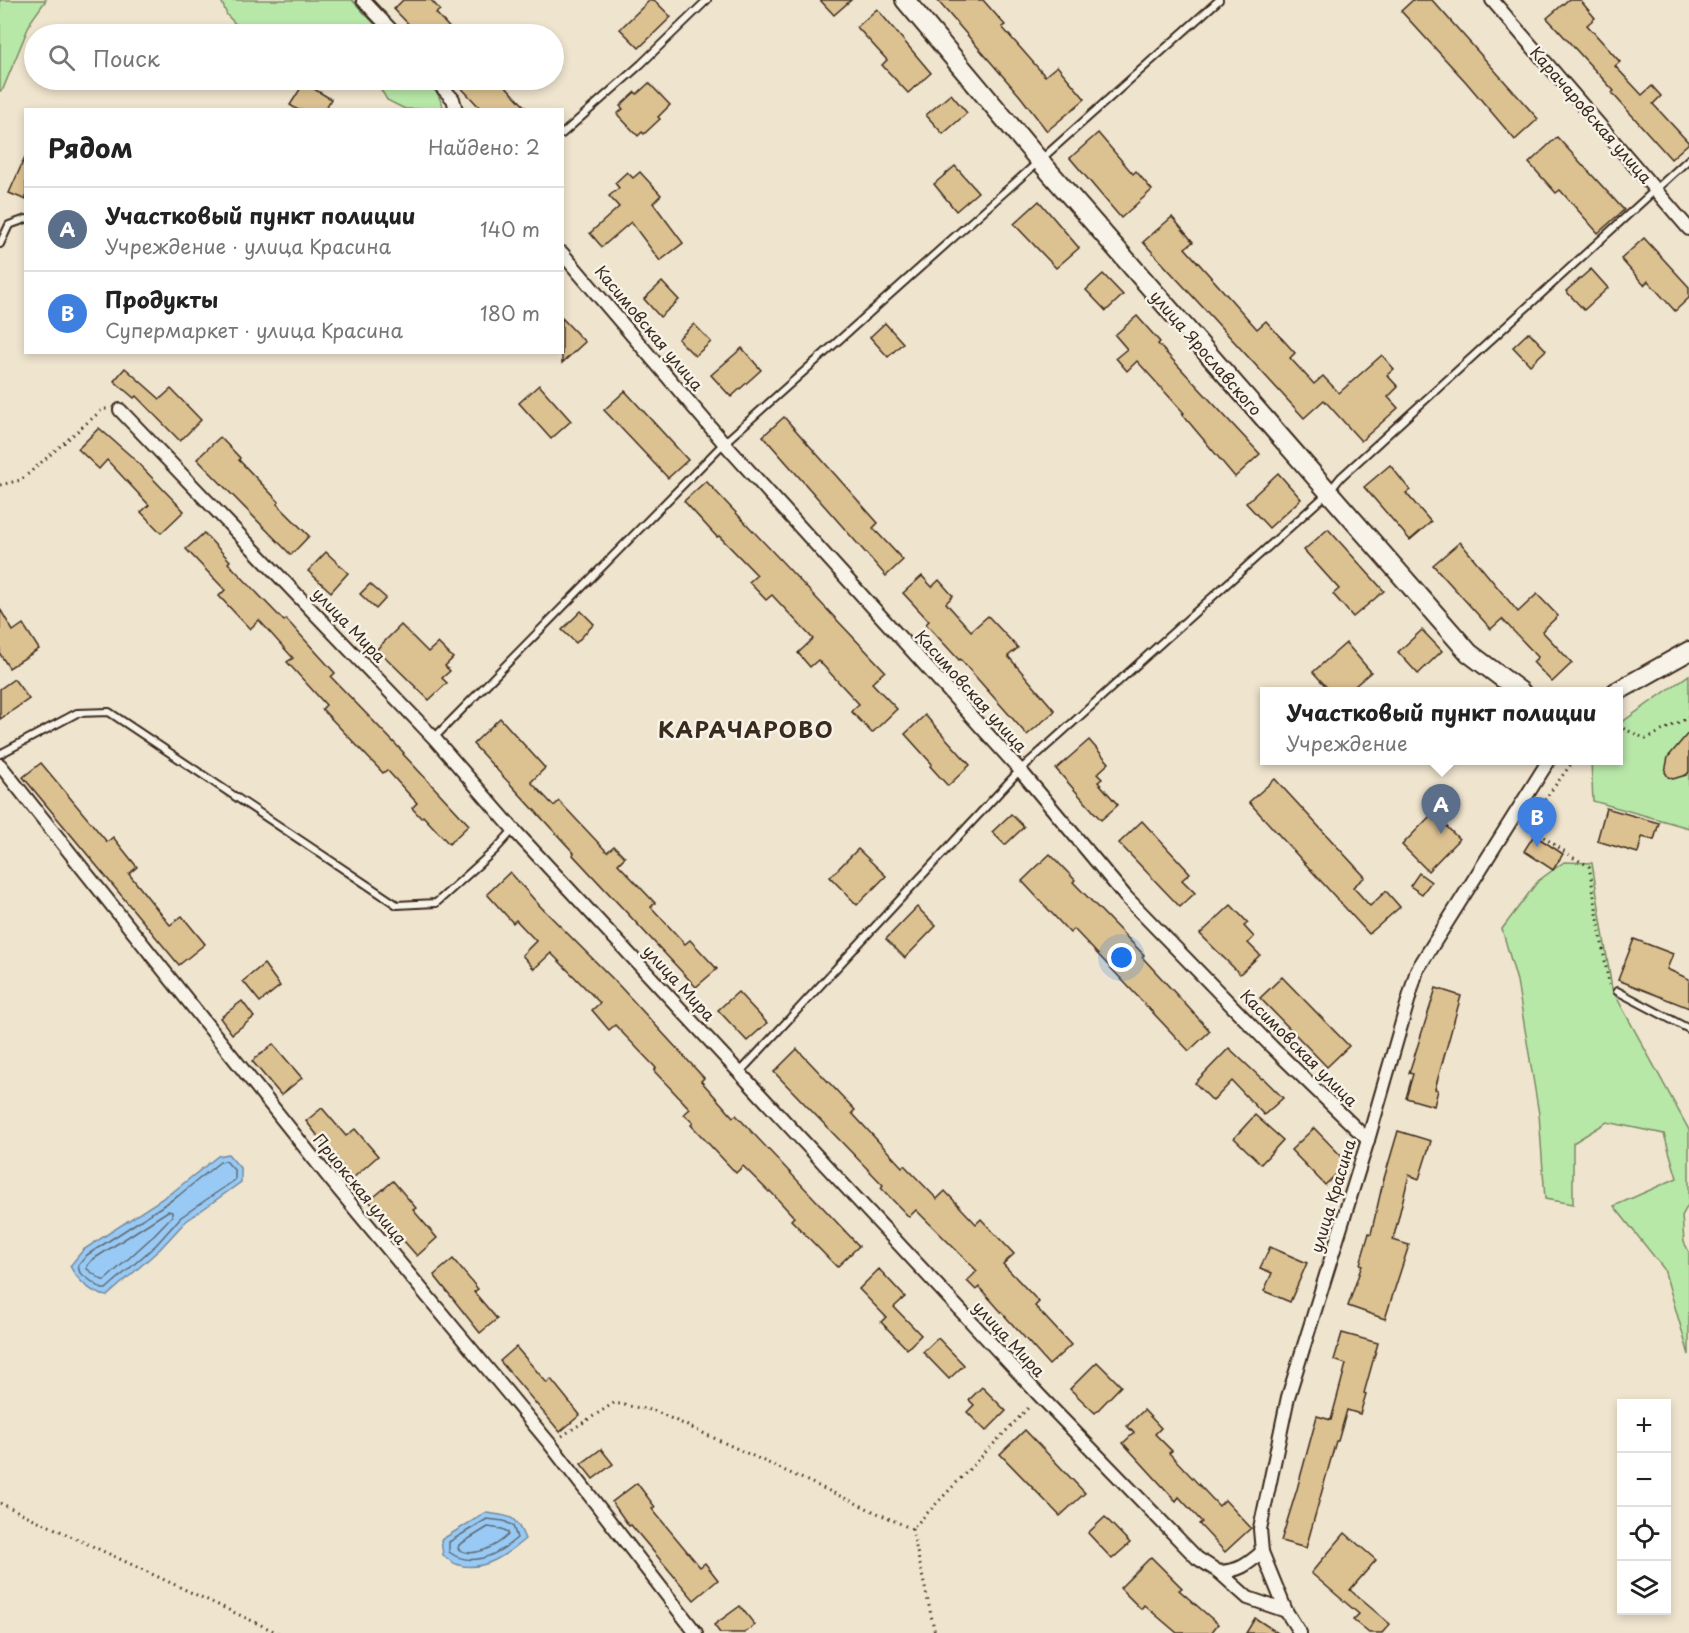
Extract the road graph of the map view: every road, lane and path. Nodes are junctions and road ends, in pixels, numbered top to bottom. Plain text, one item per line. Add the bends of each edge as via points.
1 (363, 0) edge
2 (707, 0) edge
3 (905, 0) edge
4 (1218, 0) edge
5 (1492, 0) edge
6 (385, 24) edge
7 (444, 90) edge
8 (455, 108) edge
9 (564, 132) edge
10 (1689, 159) edge
11 (1040, 160) junction
12 (1655, 189) junction
13 (24, 220) edge
14 (1689, 229) edge
15 (0, 243) edge
16 (564, 255) edge
17 (120, 410) joint
18 (724, 443) junction
19 (0, 485) edge
20 (1328, 493) junction
21 (1689, 651) edge
22 (1514, 687) edge
23 (1623, 688) edge
24 (1689, 717) edge
25 (1623, 728) edge
26 (434, 738) junction
27 (0, 754) edge
28 (0, 765) edge
29 (1547, 765) edge
30 (1571, 765) edge
31 (1020, 770) junction
32 (514, 830) junction
33 (1617, 990) joint
34 (1689, 1029) edge
35 (740, 1072) junction
36 (1368, 1140) junction
37 (1040, 1396) junction
38 (550, 1444) junction
39 (0, 1503) edge
40 (912, 1529) junction
41 (1262, 1552) junction
42 (1219, 1572) junction
43 (1286, 1611) junction
44 (278, 1633) edge
45 (696, 1633) edge
46 (935, 1633) edge
47 (1300, 1633) edge

1 - 6 street
2 - 9 lane
3 - 11 street, улица Ярославского
4 - 11 lane
5 - 12 street, Карачаровская улица
7 - 8 street
10 - 12 lane
11 - 18 lane
11 - 20 street, улица Ярославского
12 - 14 street, Карачаровская улица
12 - 20 lane
13 - 15 lane via 9,225
16 - 18 street, Касимовская улица
17 - 19 path via 103,409 21,480
17 - 26 street, улица Мира
18 - 26 lane
18 - 31 street, Касимовская улица
20 - 22 street, улица Ярославского via 1469,653
20 - 31 lane
21 - 23 street
24 - 25 path via 1646,739
26 - 32 street, улица Мира
27 - 32 lane via 77,713 109,712 397,905 436,903
28 - 38 street, Приокская улица via 330,1179
29 - 36 street, улица Красина via 1417,970
30 - 33 path via 1526,825 1589,866 1608,984
31 - 35 lane
31 - 36 street, Касимовская улица via 1126,897
32 - 35 street, улица Мира
33 - 34 lane
35 - 37 street, улица Мира
36 - 41 street, улица Красина via 1288,1397 1260,1529
37 - 40 path
37 - 42 street, улица Мира via 1197,1558
38 - 40 path via 614,1403 655,1411
38 - 45 street, Приокская улица
39 - 44 path
40 - 46 path
41 - 42 street via 1234,1571
41 - 43 street, улица Красина
42 - 43 street, улица Мира via 1248,1598
43 - 47 street, улица Красина

